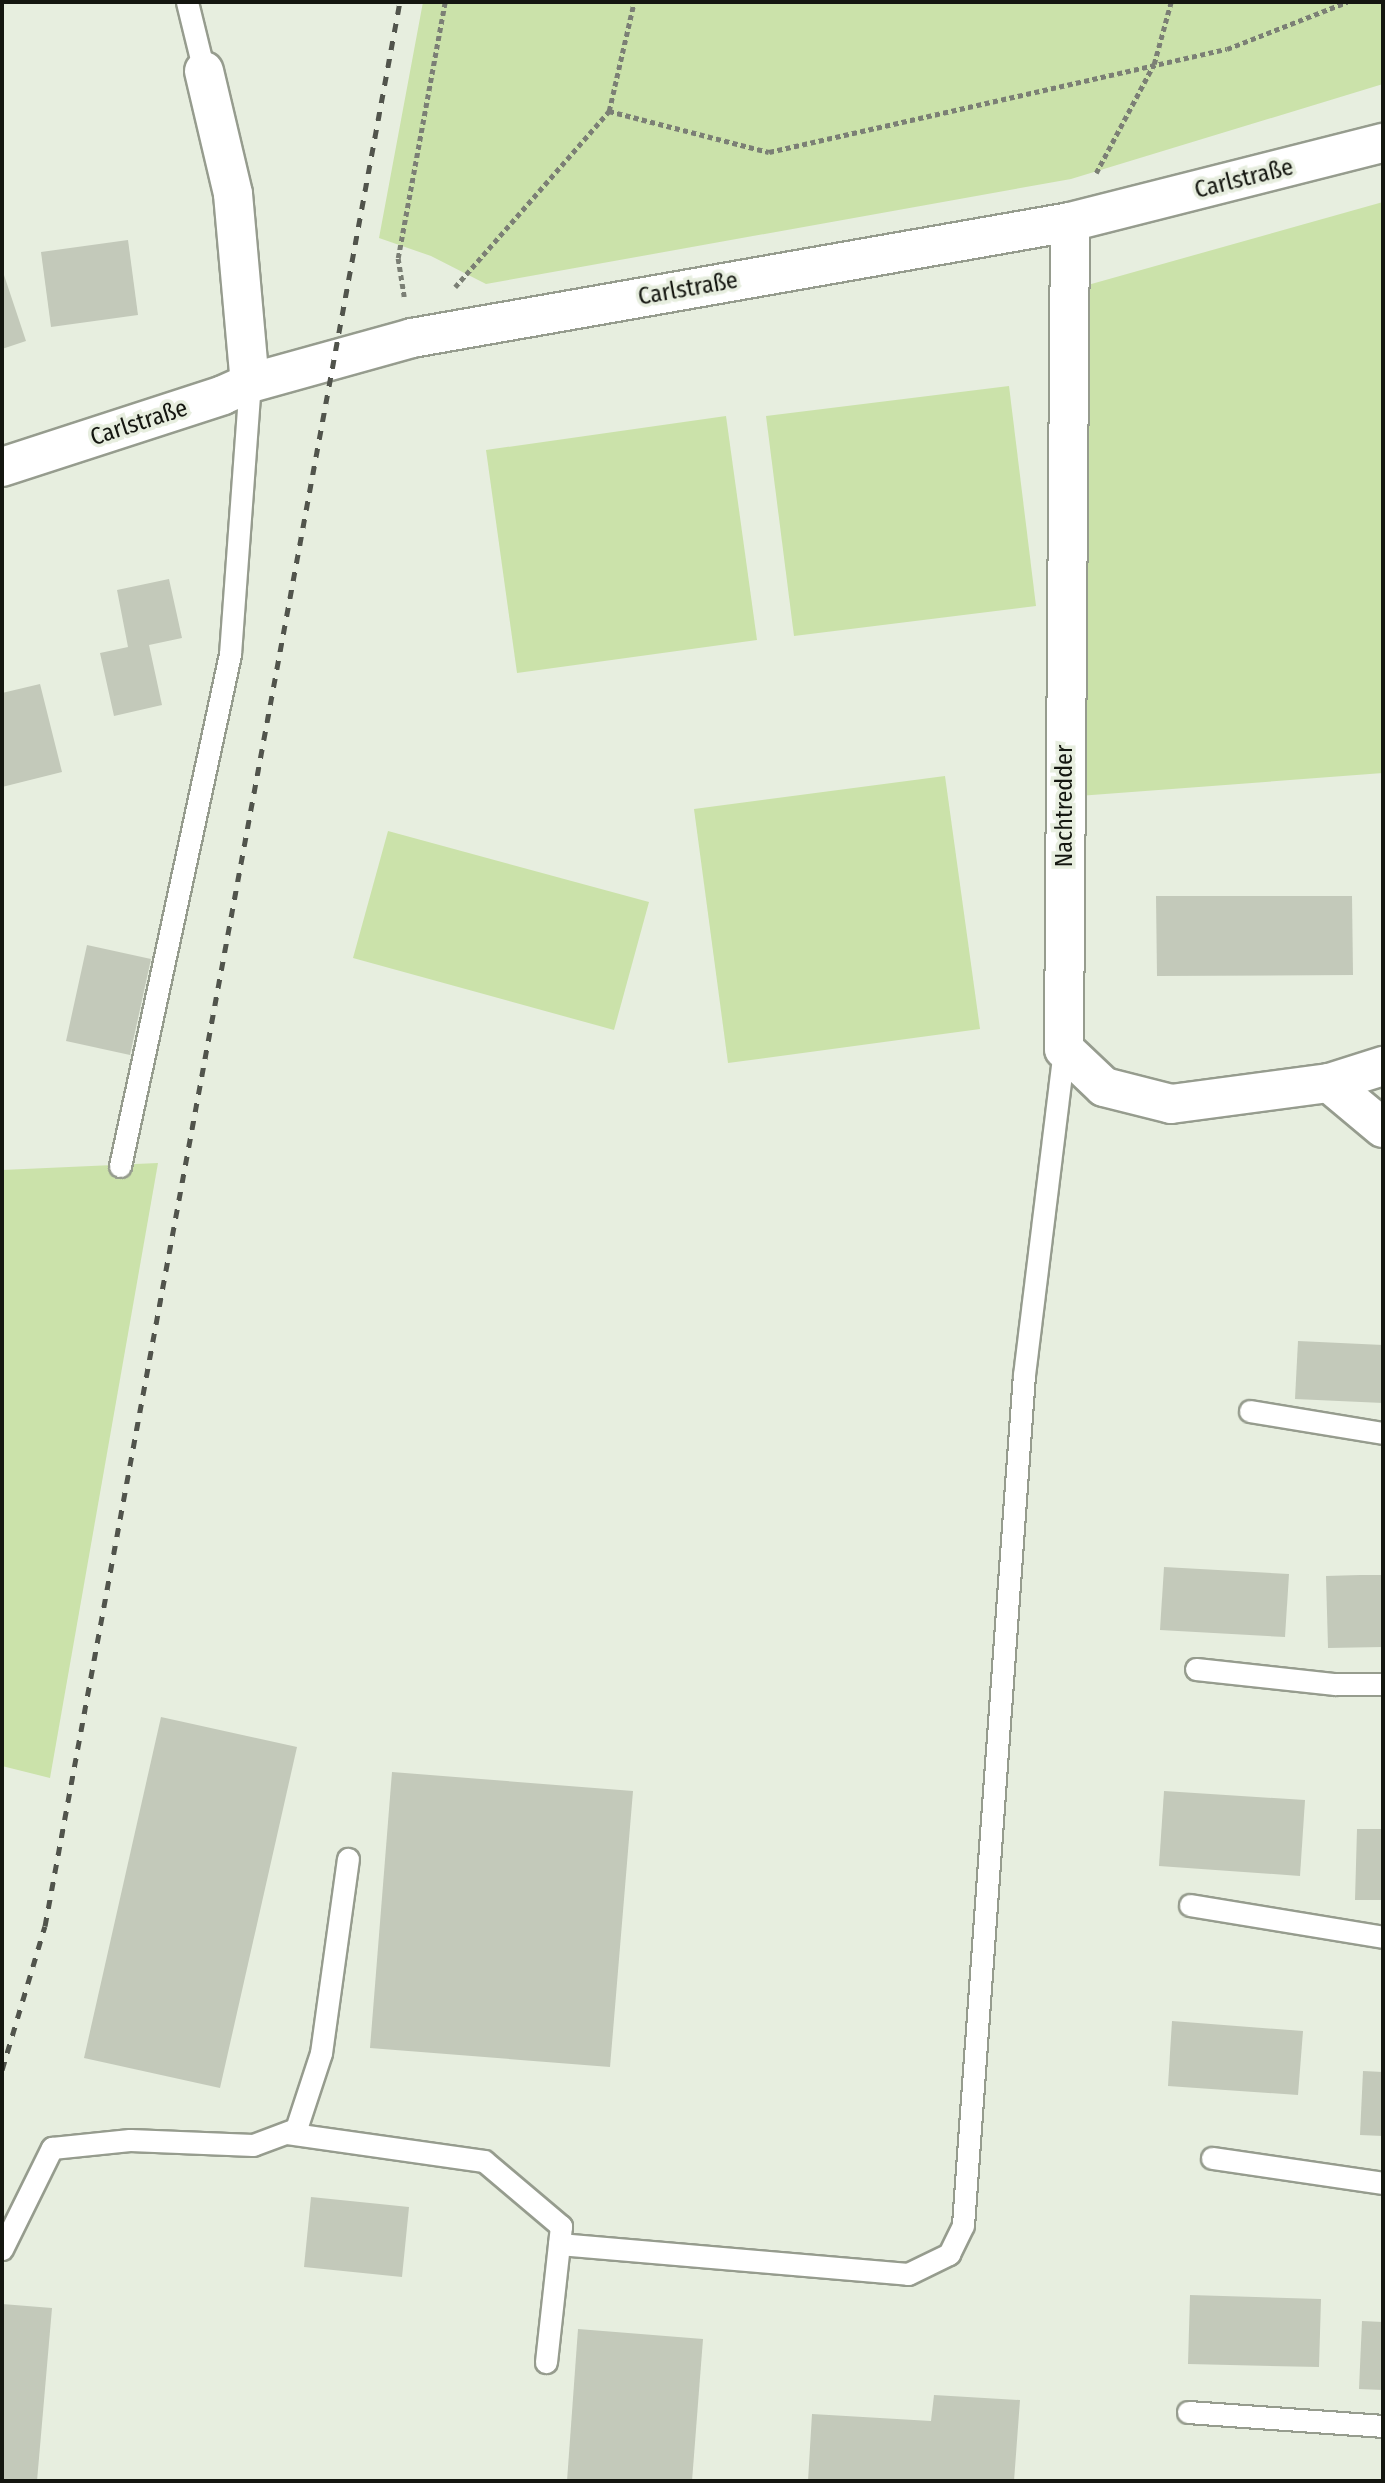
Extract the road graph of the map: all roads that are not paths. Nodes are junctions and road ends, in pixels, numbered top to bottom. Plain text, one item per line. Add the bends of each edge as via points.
1 (187, 2) edge
2 (204, 71) joint
3 (1383, 143) edge
4 (1070, 222) junction
5 (250, 383) junction
6 (2, 467) edge
7 (1064, 1049) junction
8 (1383, 1066) edge
9 (1329, 1083) junction
10 (1383, 1128) edge
11 (120, 1166) dead end
12 (1250, 1411) dead end
13 (1383, 1433) edge
14 (1196, 1669) dead end
15 (1383, 1684) edge
16 (348, 1859) dead end
17 (1190, 1905) dead end
18 (1383, 1937) edge
19 (287, 2133) junction
20 (1212, 2158) dead end
21 (1383, 2183) edge
22 (559, 2244) junction
23 (2, 2249) edge
24 (546, 2362) dead end
25 (1188, 2412) dead end
26 (1383, 2426) edge

1 - 2 lane
2 - 5 street via 233,194
3 - 4 street, Carlstraße
4 - 5 street, Carlstraße via 412,338
4 - 7 street, Nachtredder
5 - 6 street, Carlstraße via 223,396
5 - 11 lane via 230,654
7 - 9 street via 1104,1087 1171,1104
7 - 22 lane via 1024,1375 963,2225 949,2254 908,2274
8 - 9 street
9 - 10 street
12 - 13 lane
14 - 15 lane via 1335,1684
16 - 19 lane via 321,2053 296,2129
17 - 18 lane
19 - 22 lane via 484,2161 561,2226
19 - 23 lane via 253,2145 130,2140 52,2148
20 - 21 lane
22 - 24 lane
25 - 26 lane

